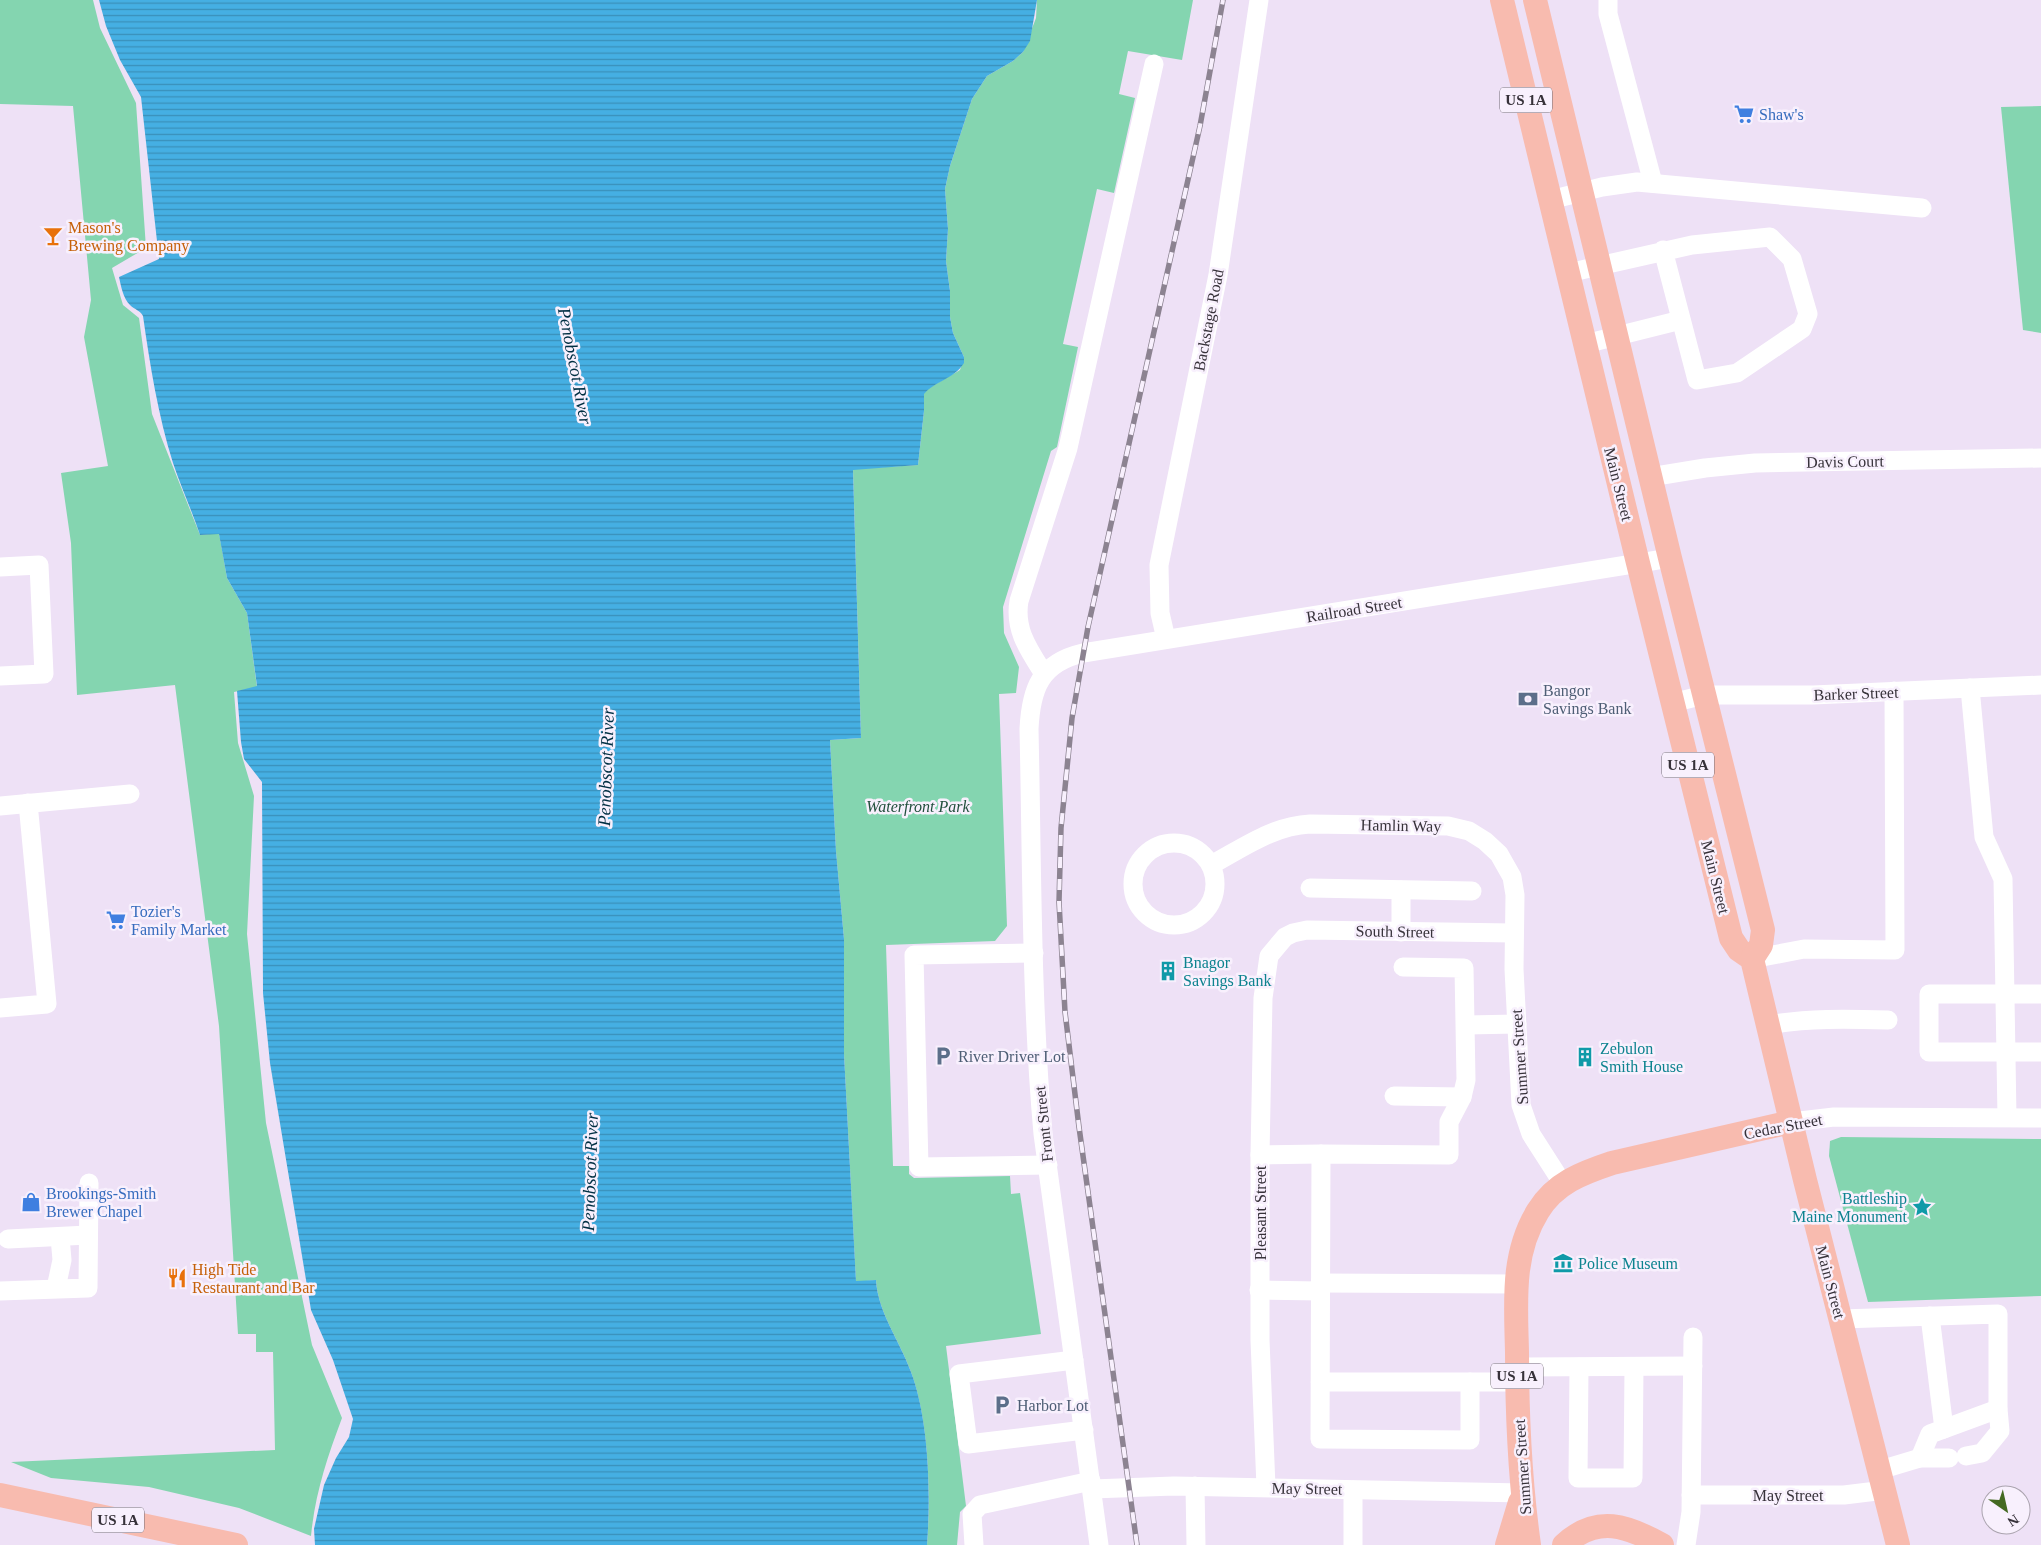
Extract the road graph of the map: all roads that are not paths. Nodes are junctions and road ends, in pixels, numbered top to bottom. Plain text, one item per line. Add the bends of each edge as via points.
1 (1259, 0) edge
2 (1502, 0) edge
3 (1535, 0) edge
4 (1608, 0) edge
5 (1154, 64) dead end
6 (1652, 183) junction
7 (1581, 192) junction
8 (1550, 200) junction
9 (1922, 208) dead end
10 (1663, 250) junction
11 (1599, 265) junction
12 (1568, 273) junction
13 (1681, 320) junction
14 (1616, 336) junction
15 (1585, 344) junction
16 (2041, 458) edge
17 (1650, 477) junction
18 (1670, 558) junction
19 (1638, 563) junction
20 (0, 567) edge
21 (1166, 639) junction
22 (1044, 674) junction
23 (0, 676) edge
24 (2041, 685) edge
25 (1970, 688) junction
26 (1894, 692) junction
27 (1704, 695) junction
28 (1672, 703) junction
29 (130, 794) dead end
30 (28, 803) junction
31 (0, 806) edge
32 (1215, 863) junction
33 (1310, 888) dead end
34 (1401, 890) junction
35 (1472, 891) dead end
36 (1401, 932) junction
37 (1514, 933) junction
38 (1280, 942) joint
39 (1034, 953) junction
40 (1752, 959) junction
41 (1403, 967) dead end
42 (2005, 994) junction
43 (2041, 994) edge
44 (0, 1008) edge
45 (1888, 1020) dead end
46 (1466, 1024) junction
47 (1517, 1024) junction
48 (1768, 1025) junction
49 (2005, 1052) junction
50 (2041, 1052) edge
51 (1394, 1096) dead end
52 (1462, 1097) junction
53 (2007, 1117) junction
54 (2041, 1118) edge
55 (1791, 1122) junction
56 (1321, 1154) junction
57 (1260, 1155) junction
58 (1048, 1166) junction
59 (89, 1183) dead end
60 (1562, 1184) junction
61 (88, 1235) junction
62 (60, 1237) junction
63 (8, 1239) dead end
64 (1516, 1284) junction
65 (1320, 1287) junction
66 (56, 1288) junction
67 (1260, 1290) junction
68 (0, 1291) edge
69 (1930, 1316) junction
70 (1841, 1319) junction
71 (1693, 1337) dead end
72 (1074, 1360) junction
73 (1692, 1366) junction
74 (1579, 1367) junction
75 (1634, 1367) junction
76 (1517, 1375) junction
77 (1320, 1382) junction
78 (1470, 1382) junction
79 (1998, 1408) junction
80 (1944, 1429) junction
81 (1084, 1430) junction
82 (1920, 1458) junction
83 (1882, 1480) junction
84 (1091, 1485) junction
85 (1195, 1486) junction
86 (1266, 1487) junction
87 (1353, 1490) junction
88 (1522, 1494) junction
89 (1691, 1495) junction
90 (0, 1496) edge
91 (236, 1545) edge
92 (974, 1545) edge
93 (1099, 1545) edge
94 (1196, 1545) edge
95 (1353, 1545) edge
96 (1507, 1545) edge
97 (1529, 1545) edge
98 (1564, 1545) edge
99 (1662, 1545) edge
100 (1686, 1545) edge
101 (1898, 1545) edge

1 - 21 street, Backstage Road via 1218,275 1159,565 1160,613
2 - 8 main road, Main Street / US 1A
3 - 7 main road, Main Street / US 1A
4 - 6 street via 1608,14
5 - 22 street via 1068,448 1018,601 1020,632
6 - 7 street via 1613,185
6 - 9 street
7 - 8 street
7 - 11 main road, Main Street / US 1A
8 - 12 main road, Main Street / US 1A
10 - 11 street
10 - 13 street
10 - 13 street via 1770,237 1792,260 1808,314 1802,329 1737,373 1697,380
11 - 12 street
11 - 14 main road, Main Street / US 1A
12 - 15 main road, Main Street / US 1A
13 - 14 street
14 - 15 street
14 - 17 main road, Main Street / US 1A
15 - 19 main road, Main Street / US 1A
16 - 17 street, Davis Court via 1755,463
17 - 18 main road, Main Street / US 1A
18 - 19 street, Railroad Street
18 - 27 main road, Main Street / US 1A
19 - 21 street, Railroad Street
19 - 28 main road, Main Street / US 1A
20 - 23 street via 38,566 44,674
21 - 22 street, Railroad Street via 1074,654
22 - 39 street, Front Street via 1033,696 1029,729
24 - 25 street, Barker Street
25 - 26 street, Barker Street
25 - 42 street via 1984,837 2003,879
26 - 27 street, Barker Street
26 - 40 street via 1895,950 1804,949
27 - 28 street, Barker Street
27 - 40 main road, Main Street / US 1A via 1763,930 1761,945
28 - 40 main road, Main Street / US 1A via 1731,938
29 - 30 street
30 - 31 street
30 - 44 street via 47,1004
32 - 32 street via 1187,845 1172,843 1158,846 1141,860 1135,874 1138,903 1152,918 1167,924 1182,924 1197,918 1208,907 1214,894
32 - 37 street, Hamlin Way via 1267,834 1300,824 1442,825 1459,828 1492,847 1509,869 1514,886
33 - 34 street
34 - 35 street
34 - 36 street
36 - 37 street, South Street
36 - 38 street, South Street via 1307,930 1293,933
37 - 47 street, Summer Street
38 - 57 street, Pleasant Street via 1269,956 1263,998
39 - 58 street, Front Street via 1039,1084
39 - 58 street via 914,955 919,1167
40 - 48 main road, Main Street
41 - 46 street via 1464,968
42 - 43 street
42 - 49 street
42 - 49 street via 1929,994 1929,1052
45 - 48 street via 1827,1018
46 - 47 street
46 - 52 street via 1466,1080
47 - 60 street, Summer Street via 1519,1093 1523,1114 1531,1134
48 - 55 main road, Main Street
49 - 50 street
49 - 53 street
51 - 52 street
52 - 56 street via 1449,1122 1449,1155
53 - 54 street, Cedar Street
53 - 55 street, Cedar Street via 1834,1117
55 - 60 main road, Cedar Street / US 1A via 1612,1164 1585,1172
55 - 70 main road, Main Street
56 - 57 street
56 - 65 street
57 - 67 street, Pleasant Street
58 - 72 street, Front Street
59 - 61 street
60 - 64 main road, Summer Street / US 1A via 1544,1202 1530,1226 1521,1250
61 - 62 street
61 - 66 street via 88,1288
62 - 63 street
62 - 66 street via 62,1260
64 - 65 street
64 - 76 main road, Summer Street / US 1A
65 - 67 street
65 - 77 street
66 - 68 street
67 - 86 street, Pleasant Street
69 - 70 street
69 - 79 street via 1998,1314
69 - 80 street
70 - 83 main road, Main Street
71 - 73 street
72 - 81 street, Front Street
72 - 81 street via 959,1374 968,1444
73 - 75 street
73 - 89 street
74 - 75 street
74 - 75 street via 1578,1478 1633,1478
74 - 76 street
76 - 78 street
76 - 88 main road, Summer Street / US 1A
77 - 78 street
77 - 78 street via 1320,1439 1470,1440
79 - 80 street
79 - 82 street, May Street via 2000,1431 1982,1453
80 - 82 street via 1930,1434
81 - 84 street, Front Street
82 - 83 street, May Street
83 - 89 street, May Street via 1844,1495
83 - 101 main road, Main Street
84 - 85 street, May Street
84 - 92 street, May Street via 980,1505 972,1514
84 - 93 street, Front Street
85 - 86 street, May Street
85 - 94 street
86 - 87 street, May Street
87 - 88 street, May Street
87 - 95 street
88 - 96 main road, US 1A
88 - 97 main road, Summer Street / US 1A
89 - 100 street
90 - 91 main road, US 1A
98 - 99 main road via 1588,1529 1613,1526 1636,1531

